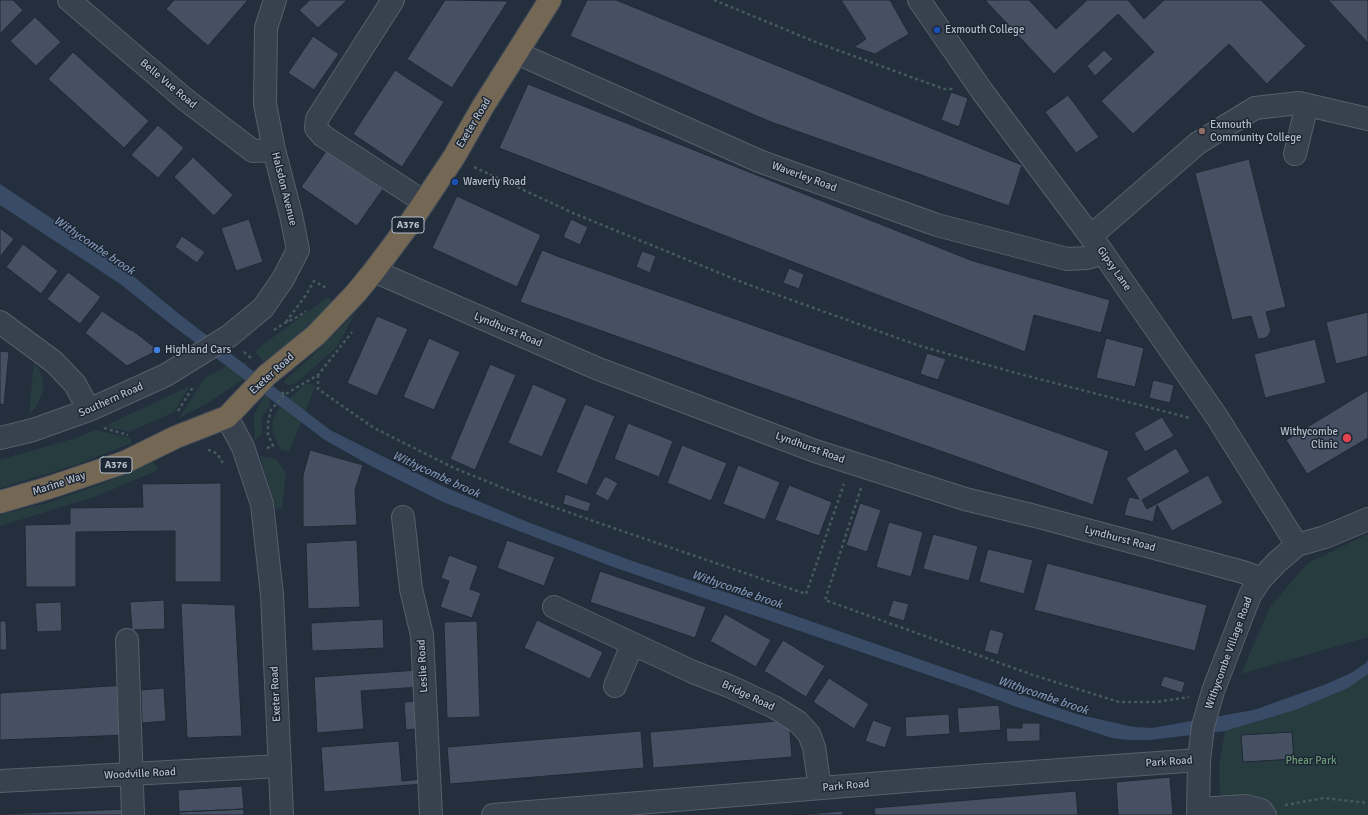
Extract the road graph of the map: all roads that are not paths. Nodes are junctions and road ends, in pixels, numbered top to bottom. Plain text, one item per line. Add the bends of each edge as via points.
1 (69, 0) edge
2 (275, 0) edge
3 (392, 0) edge
4 (550, 0) edge
5 (919, 0) edge
6 (517, 53) junction
7 (1307, 105) junction
8 (1368, 119) edge
9 (274, 150) junction
10 (1295, 154) dead end
11 (424, 202) junction
12 (1097, 244) junction
13 (374, 271) junction
14 (0, 322) edge
15 (215, 346) joint
16 (89, 410) junction
17 (227, 417) junction
18 (0, 438) edge
19 (0, 502) edge
20 (403, 517) dead end
21 (1368, 519) edge
22 (1297, 545) junction
23 (1261, 579) junction
24 (554, 607) dead end
25 (127, 640) dead end
26 (632, 645) junction
27 (615, 686) dead end
28 (1199, 760) junction
29 (280, 766) junction
30 (131, 775) junction
31 (0, 781) edge
32 (820, 788) junction
33 (1198, 812) edge
34 (1263, 812) edge
35 (133, 815) edge
36 (282, 815) edge
37 (431, 815) edge
38 (493, 815) edge

1 - 9 street, Belle Vue Road via 186,100 253,151
2 - 9 street, Halsdon Avenue via 266,28 265,104
3 - 11 street via 317,119 316,128 324,136
4 - 6 highway, Exeter Road / A376
5 - 12 street, Gipsy Lane via 982,91
6 - 11 highway, Exeter Road / A376
6 - 12 street, Waverley Road via 758,161 937,225 1067,259 1087,258
7 - 8 street
7 - 10 street
7 - 12 street via 1299,103 1255,108 1198,143
9 - 15 street, Halsdon Avenue via 292,215 298,250 284,279 263,308
11 - 13 highway, Exeter Road / A376
12 - 22 street, Gipsy Lane via 1217,417
13 - 17 highway, Exeter Road / A376 via 316,335 267,375
13 - 23 street, Lyndhurst Road via 596,368 859,466 965,499 1214,564
14 - 16 street via 54,362 75,384
15 - 16 street, Southern Road via 166,375
16 - 18 street, Southern Road
17 - 19 highway, Marine Way / A376 via 176,437 125,462
17 - 29 street, Exeter Road via 243,447 262,504 272,595
20 - 37 street, Leslie Road via 411,589 422,635
21 - 22 street, Withycombe Village Road via 1325,537
22 - 23 street, Withycombe Village Road
23 - 28 street, Withycombe Village Road via 1250,595 1213,691 1203,726
24 - 26 street, Bridge Road
25 - 30 street
26 - 27 street
26 - 32 street, Bridge Road via 729,686 774,707 798,722 809,734 814,747
28 - 32 street, Park Road
28 - 33 street, Withycombe Village Road
29 - 30 street, Woodville Road
29 - 36 street, Exeter Road
30 - 31 street, Woodville Road
30 - 35 street
32 - 38 street, Park Road
33 - 34 street via 1246,806

